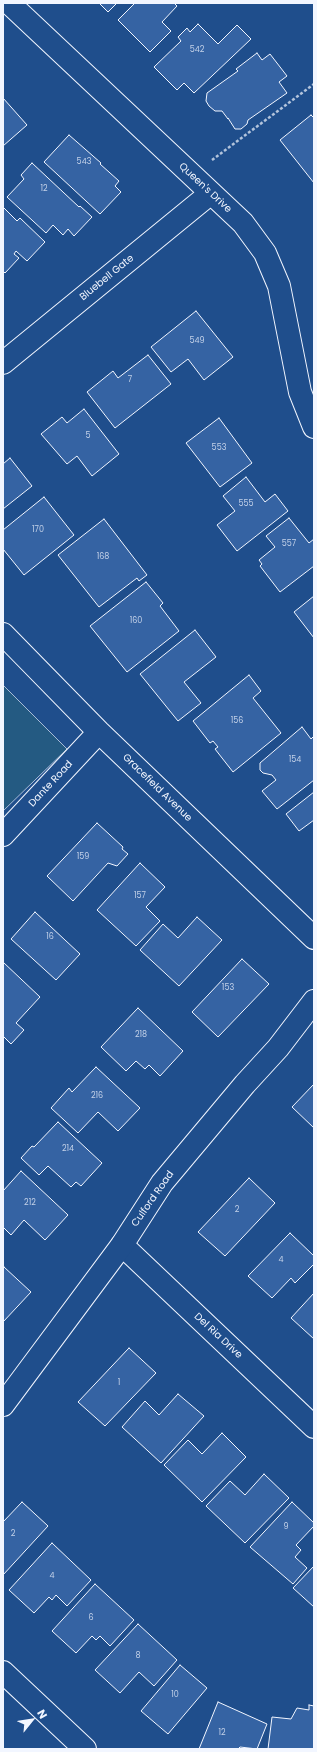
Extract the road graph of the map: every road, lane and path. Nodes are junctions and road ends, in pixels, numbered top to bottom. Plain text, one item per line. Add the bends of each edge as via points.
1 (9, 3) edge
2 (314, 84) edge
3 (192, 175) junction
4 (211, 193) junction
5 (3, 363) edge
6 (314, 427) edge
7 (3, 634) edge
8 (99, 732) junction
9 (3, 835) edge
10 (314, 938) edge
11 (314, 1001) edge
12 (122, 1245) junction
13 (3, 1405) edge
14 (314, 1427) edge
15 (3, 1672) edge
16 (85, 1749) edge

1 - 3 street, Queen's Drive
2 - 3 path
3 - 4 street, Queen's Drive
4 - 5 street, Bluebell Gate
4 - 6 street, Queen's Drive via 243,224 265,253 279,286 300,392
7 - 8 street, Gracefield Avenue
8 - 9 street, Dante Road
8 - 10 street, Gracefield Avenue
11 - 12 street, Culford Road via 278,1048 162,1183
12 - 13 street, Culford Road
12 - 14 street, Del Ria Drive
15 - 16 street

